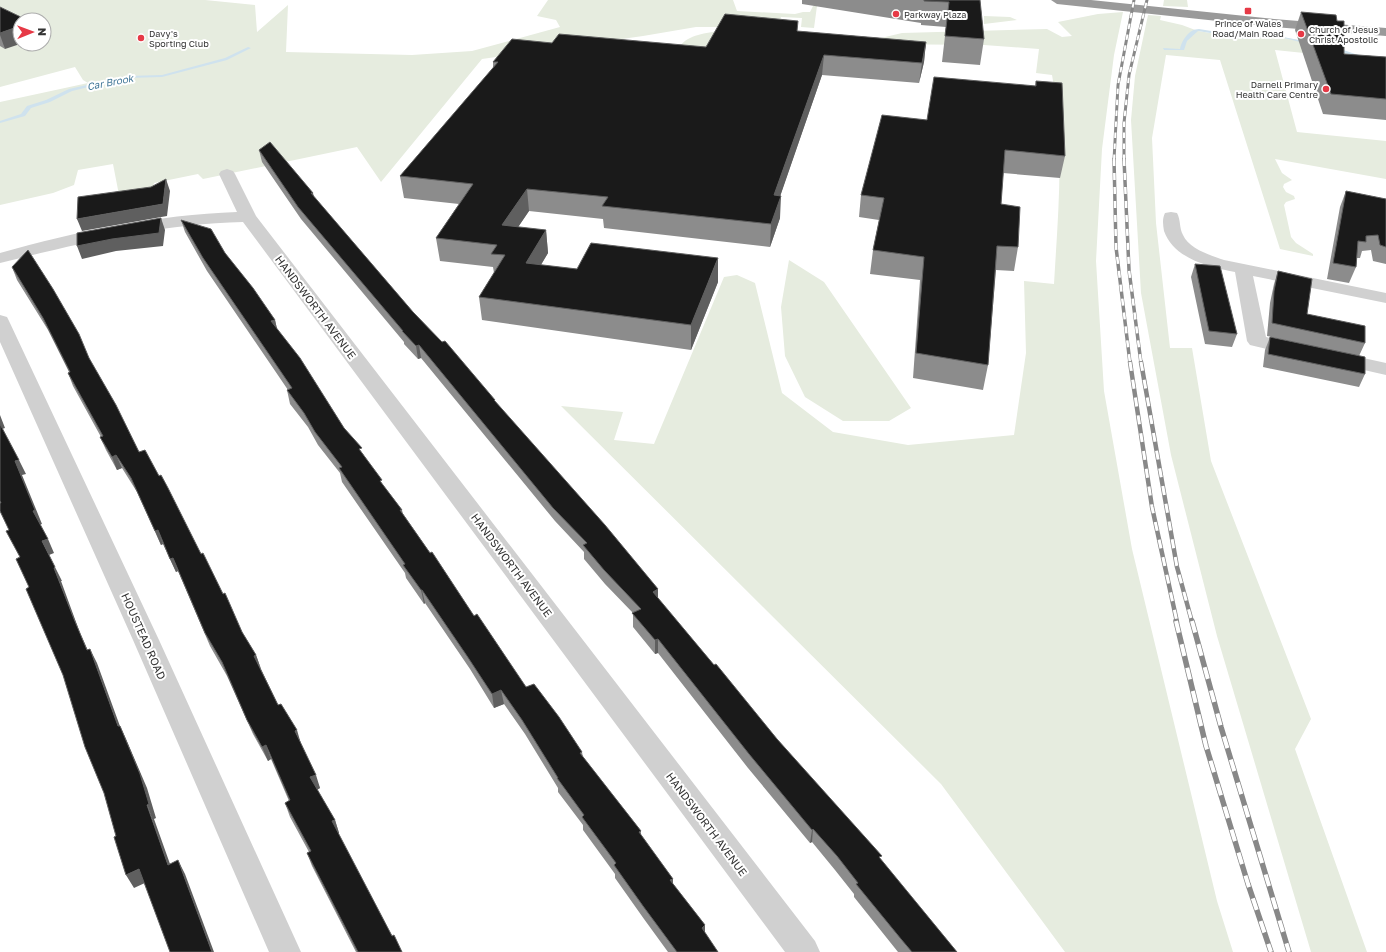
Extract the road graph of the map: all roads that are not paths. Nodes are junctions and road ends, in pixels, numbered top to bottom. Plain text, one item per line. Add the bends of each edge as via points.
1 (1057, 0) edge
2 (1213, 17) junction
3 (1386, 22) edge
4 (1386, 32) edge
5 (227, 174) dead end
6 (248, 217) junction
7 (1171, 217) dead end
8 (0, 258) edge
9 (1243, 270) junction
10 (1386, 298) edge
11 (0, 321) edge
12 (1386, 369) edge
13 (285, 952) edge
14 (804, 952) edge

1 - 2 highway
2 - 3 highway
2 - 4 highway
5 - 6 street, HANDSWORTH AVENUE
6 - 8 street via 212,218 112,232
6 - 14 street, HANDSWORTH AVENUE
7 - 9 street via 1170,228 1178,242 1188,250 1219,264
9 - 10 street
9 - 12 street via 1257,341
11 - 13 street, HOUSTEAD ROAD

